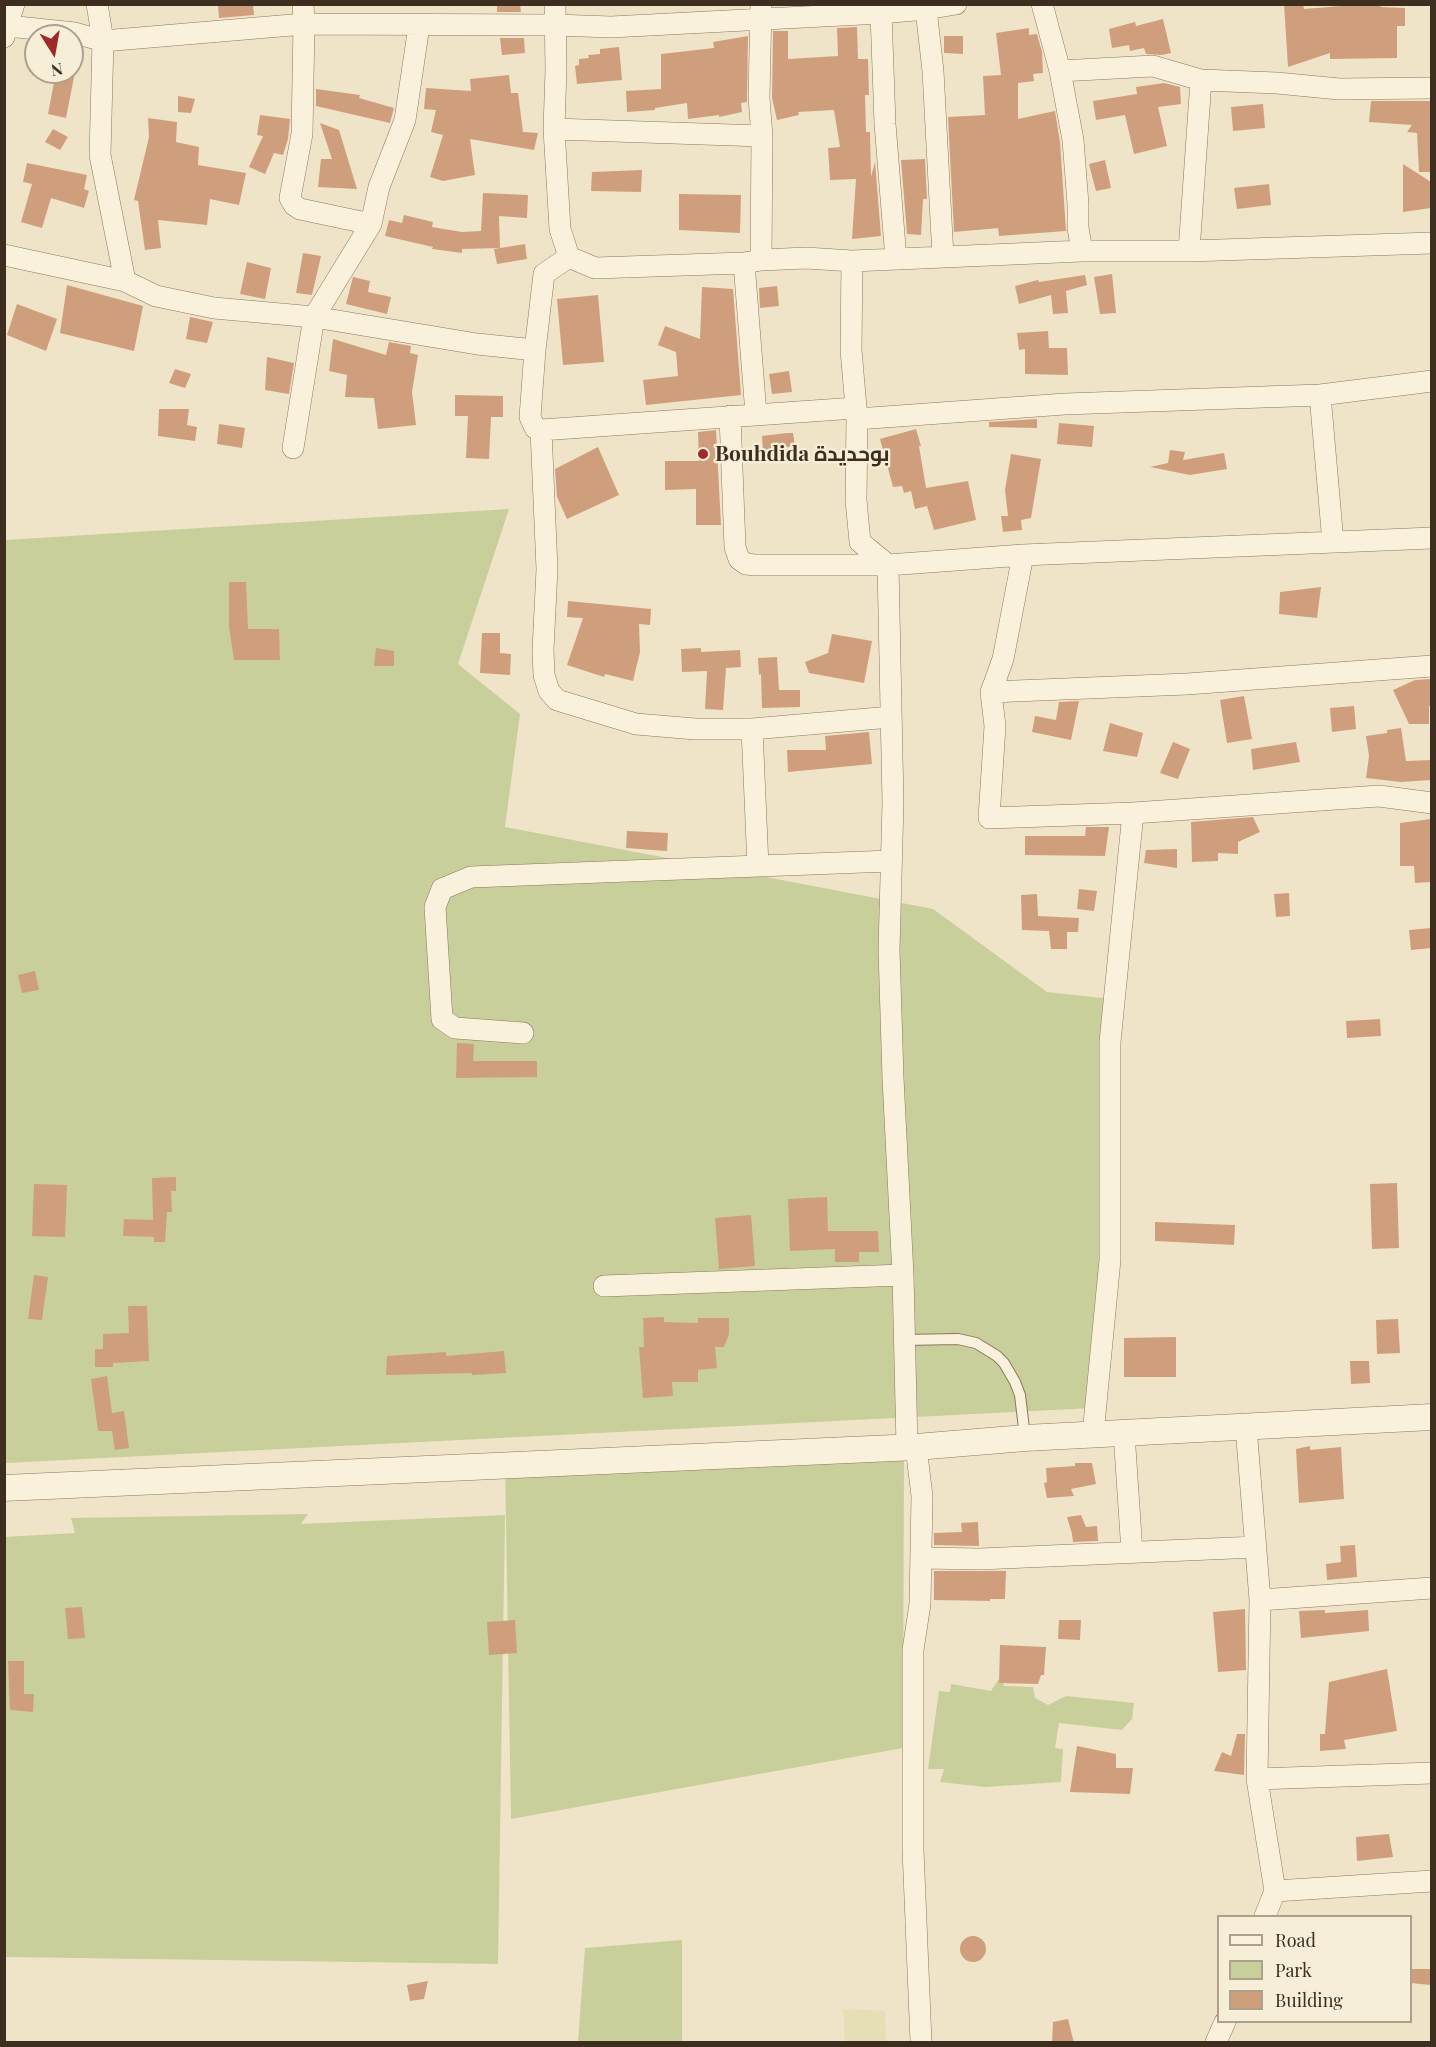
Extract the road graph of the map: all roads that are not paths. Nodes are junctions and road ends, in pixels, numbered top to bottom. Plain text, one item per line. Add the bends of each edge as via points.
1 (14, 4) edge
2 (97, 4) edge
3 (956, 4) edge
4 (1042, 4) edge
5 (926, 9) junction
6 (761, 12) edge
7 (881, 13) junction
8 (303, 14) edge
9 (555, 15) edge
10 (419, 26) junction
11 (6, 32) edge
12 (103, 41) junction
13 (1059, 71) junction
14 (1201, 80) junction
15 (1431, 88) edge
16 (554, 129) junction
17 (762, 136) junction
18 (370, 224) junction
19 (1431, 243) edge
20 (1082, 251) junction
21 (1189, 251) junction
22 (4, 255) edge
23 (569, 257) junction
24 (943, 257) junction
25 (896, 259) junction
26 (852, 261) junction
27 (753, 262) junction
28 (124, 281) junction
29 (314, 317) junction
30 (535, 350) junction
31 (1431, 381) edge
32 (1320, 395) junction
33 (856, 413) junction
34 (756, 414) junction
35 (730, 416) junction
36 (541, 430) junction
37 (293, 447) dead end
38 (1431, 538) edge
39 (1333, 542) junction
40 (1023, 555) junction
41 (888, 564) junction
42 (1431, 666) edge
43 (992, 692) junction
44 (891, 717) junction
45 (752, 729) junction
46 (1431, 804) edge
47 (1133, 813) junction
48 (890, 861) junction
49 (758, 866) junction
50 (523, 1033) dead end
51 (903, 1275) junction
52 (604, 1286) dead end
53 (904, 1340) junction
54 (1431, 1417) edge
55 (1246, 1427) junction
56 (1124, 1433) junction
57 (1093, 1434) junction
58 (1025, 1438) junction
59 (911, 1447) junction
60 (4, 1488) edge
61 (1256, 1547) junction
62 (1132, 1552) junction
63 (921, 1558) junction
64 (1431, 1588) edge
65 (1260, 1600) junction
66 (1431, 1773) edge
67 (1257, 1779) junction
68 (1431, 1881) edge
69 (1275, 1891) junction
70 (1267, 1915) edge
71 (1225, 2023) edge
72 (921, 2043) edge
73 (1216, 2043) edge

1 - 11 street
2 - 12 street
3 - 5 street
4 - 13 street
5 - 7 street
5 - 24 street
6 - 7 street
6 - 9 street via 611,27
6 - 17 street
7 - 25 street
8 - 10 street
8 - 12 street
8 - 18 street via 302,134 290,198 300,209
9 - 10 street
9 - 16 street
10 - 18 street via 405,120 379,187
11 - 12 street via 75,33
12 - 28 street via 100,155
13 - 14 street via 1153,66
13 - 20 street via 1072,140
14 - 15 street via 1339,89
14 - 21 street
16 - 17 street
16 - 23 street via 560,229
17 - 27 street
18 - 29 street
19 - 21 street
20 - 21 street
20 - 24 street
22 - 28 street
23 - 27 street via 595,268
23 - 30 street via 544,274
24 - 25 street
25 - 26 street
26 - 27 street via 806,258
26 - 33 street via 851,350
27 - 34 street
28 - 29 street via 156,296 214,308
29 - 30 street
29 - 37 street
30 - 36 street via 530,417 535,428
31 - 32 street
32 - 33 street
32 - 39 street
33 - 34 street
33 - 41 street via 860,542
34 - 35 street
35 - 36 street
35 - 41 street via 735,547 740,559 755,566
36 - 45 street via 547,569 543,650 549,692 557,700 636,724
38 - 39 street
39 - 40 street
40 - 41 street
40 - 43 street via 1003,659
41 - 44 street
42 - 43 street via 1187,684
43 - 47 street via 995,726 989,818
44 - 45 street
44 - 48 street
45 - 49 street
46 - 47 street via 1379,796
47 - 57 street via 1110,1042 1110,1260
48 - 49 street
48 - 51 street via 892,1067
49 - 50 street via 471,877 442,889 435,907 442,1019 455,1028
51 - 52 street
51 - 53 street
53 - 58 lane via 958,1339 976,1343 997,1356 1020,1395
53 - 59 street
54 - 55 street
55 - 56 street
55 - 61 street
56 - 57 street
56 - 62 street
57 - 58 street
58 - 59 street
59 - 60 street
59 - 63 street via 922,1496
61 - 62 street
61 - 65 street
62 - 63 street
63 - 72 street via 913,1650 913,1805
64 - 65 street
65 - 67 street
66 - 67 street
67 - 69 street
68 - 69 street
69 - 70 street
71 - 73 street

